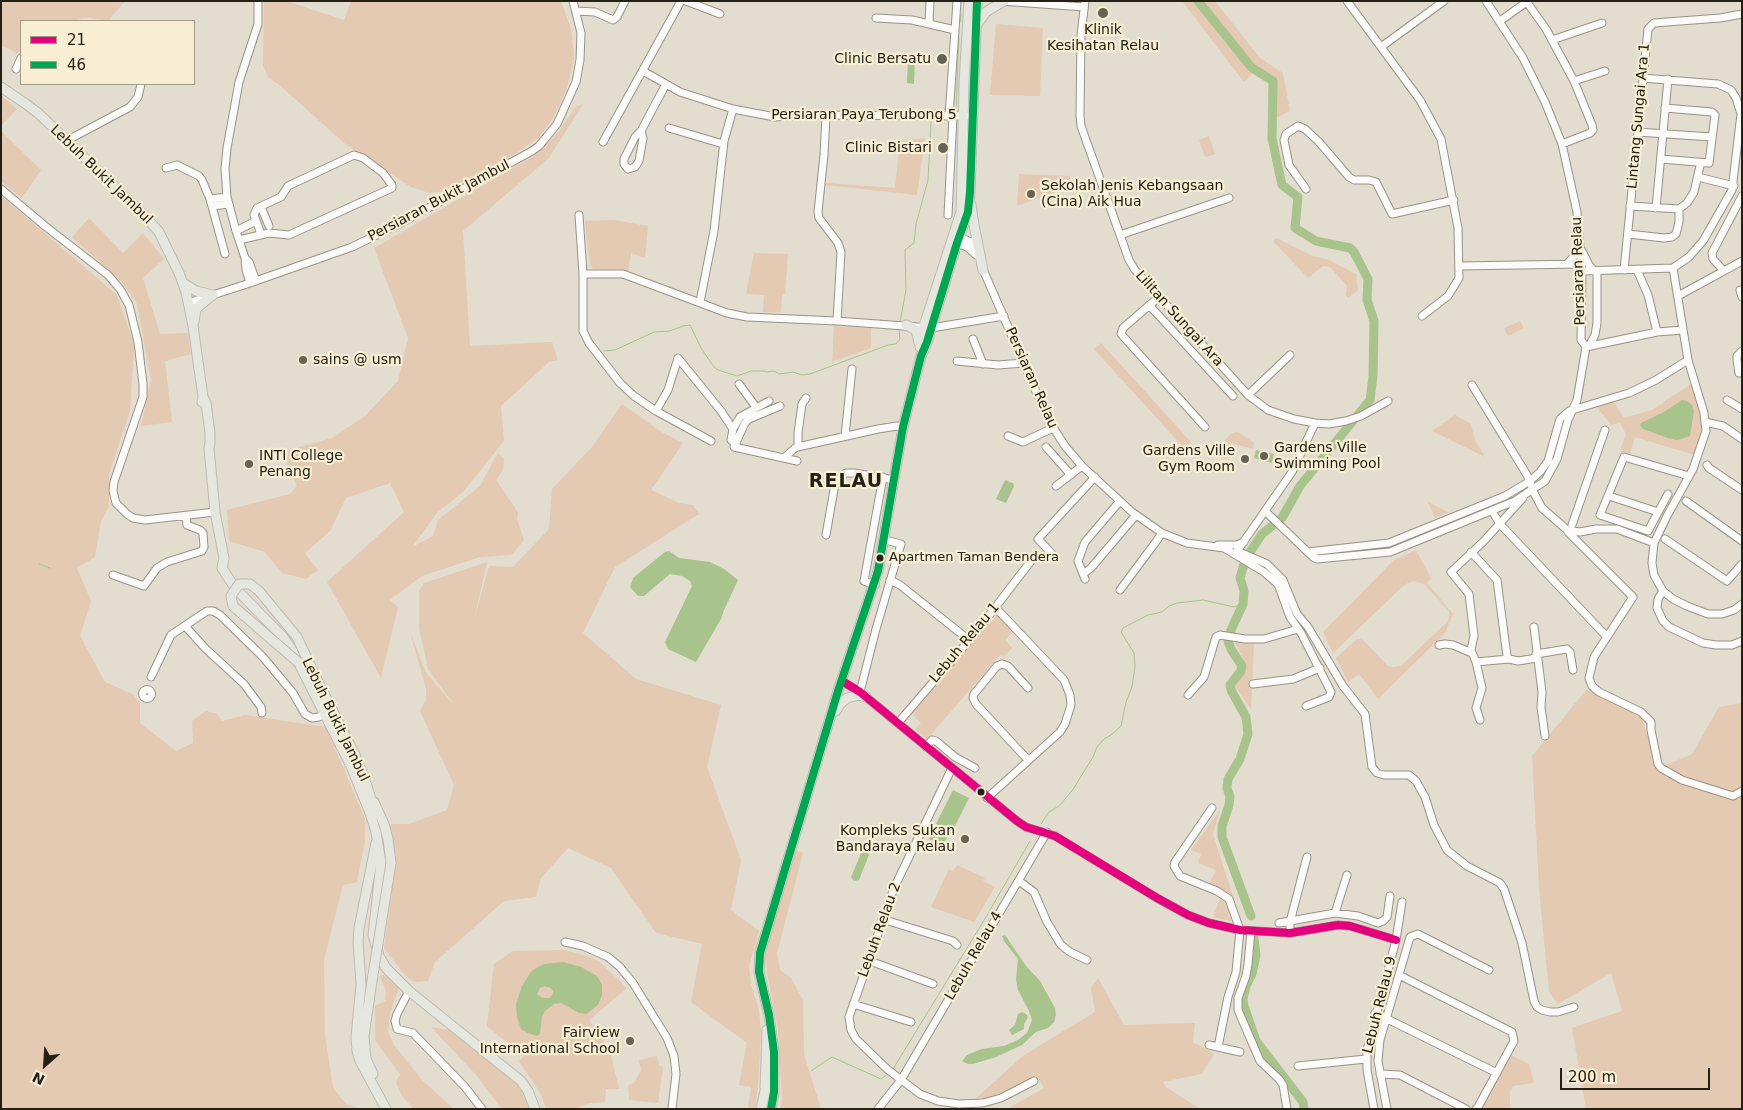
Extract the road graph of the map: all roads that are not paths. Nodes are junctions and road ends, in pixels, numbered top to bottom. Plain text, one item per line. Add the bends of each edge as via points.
1 (258, 1) edge
2 (574, 1) edge
3 (625, 1) edge
4 (681, 1) edge
5 (686, 1) edge
6 (930, 1) edge
7 (958, 1) edge
8 (969, 1) edge
9 (978, 1) edge
10 (1002, 1) edge
11 (1347, 1) edge
12 (1444, 1) edge
13 (1486, 1) edge
14 (1527, 1) edge
15 (1085, 4) edge
16 (576, 10) junction
17 (593, 12) junction
18 (720, 14) dead end
19 (1742, 14) edge
20 (876, 18) dead end
21 (578, 20) junction
22 (1500, 21) junction
23 (1602, 23) dead end
24 (929, 24) junction
25 (976, 27) junction
26 (955, 30) junction
27 (1552, 40) junction
28 (1381, 47) junction
29 (20, 60) edge
30 (16, 69) dead end
31 (643, 71) junction
32 (1605, 71) dead end
33 (1642, 78) junction
34 (1668, 79) junction
35 (1574, 81) junction
36 (666, 84) junction
37 (141, 85) edge
38 (1, 87) edge
39 (1666, 108) junction
40 (733, 109) junction
41 (826, 116) junction
42 (951, 116) junction
43 (968, 116) junction
44 (669, 128) dead end
45 (641, 132) junction
46 (1637, 132) junction
47 (1663, 133) junction
48 (1712, 136) junction
49 (66, 140) junction
50 (603, 142) dead end
51 (723, 144) junction
52 (1562, 144) junction
53 (1661, 159) junction
54 (1700, 166) dead end
55 (166, 168) dead end
56 (1698, 177) junction
57 (1734, 186) junction
58 (1, 189) edge
59 (1306, 190) dead end
60 (970, 192) junction
61 (1742, 196) edge
62 (1229, 198) dead end
63 (228, 200) junction
64 (1454, 200) junction
65 (211, 202) junction
66 (1630, 206) junction
67 (261, 207) junction
68 (1656, 208) junction
69 (1679, 209) junction
70 (579, 215) dead end
71 (948, 215) dead end
72 (256, 221) junction
73 (269, 226) dead end
74 (236, 231) junction
75 (261, 234) junction
76 (1628, 234) junction
77 (1120, 235) junction
78 (955, 239) junction
79 (239, 240) junction
80 (1580, 243) junction
81 (225, 254) dead end
82 (1742, 261) edge
83 (1567, 264) junction
84 (1460, 266) junction
85 (1581, 268) junction
86 (1673, 268) junction
87 (249, 269) junction
88 (983, 270) junction
89 (1624, 270) junction
90 (1637, 270) junction
91 (1723, 270) junction
92 (1596, 271) junction
93 (583, 274) junction
94 (270, 276) junction
95 (253, 282) junction
96 (183, 283) junction
97 (236, 288) junction
98 (213, 295) junction
99 (1678, 296) junction
100 (1159, 297) junction
101 (700, 302) junction
102 (188, 303) junction
103 (1149, 305) junction
104 (1004, 316) junction
105 (1422, 316) dead end
106 (837, 320) junction
107 (905, 325) junction
108 (193, 326) junction
109 (928, 327) junction
110 (1683, 330) junction
111 (1657, 332) junction
112 (973, 339) dead end
113 (1587, 347) junction
114 (920, 352) junction
115 (1740, 353) edge
116 (1290, 355) dead end
117 (1688, 360) junction
118 (957, 361) dead end
119 (1024, 362) junction
120 (983, 364) junction
121 (852, 369) dead end
122 (1739, 373) dead end
123 (739, 384) dead end
124 (1472, 385) dead end
125 (1248, 395) junction
126 (1233, 396) dead end
127 (806, 398) dead end
128 (1388, 400) dead end
129 (1727, 400) dead end
130 (769, 401) dead end
131 (780, 406) dead end
132 (756, 408) junction
133 (1574, 408) junction
134 (1742, 408) edge
135 (656, 411) junction
136 (1705, 422) junction
137 (1315, 423) junction
138 (903, 427) junction
139 (1205, 427) dead end
140 (1053, 428) junction
141 (733, 429) junction
142 (1605, 430) dead end
143 (845, 436) junction
144 (1008, 436) dead end
145 (1742, 438) edge
146 (711, 441) dead end
147 (735, 445) junction
148 (798, 447) junction
149 (1046, 447) dead end
150 (784, 458) junction
151 (797, 460) dead end
152 (1707, 465) dead end
153 (1082, 466) junction
154 (1071, 475) junction
155 (1689, 476) junction
156 (883, 477) junction
157 (1095, 478) junction
158 (894, 480) junction
159 (1530, 482) junction
160 (1056, 486) dead end
161 (1742, 490) edge
162 (1529, 491) junction
163 (1668, 494) dead end
164 (1609, 496) junction
165 (1120, 501) junction
166 (1686, 501) dead end
167 (1492, 511) junction
168 (215, 512) junction
169 (1266, 512) junction
170 (1658, 512) junction
171 (1136, 515) junction
172 (186, 516) junction
173 (1500, 524) junction
174 (1570, 529) junction
175 (1162, 533) junction
176 (826, 535) dead end
177 (1665, 539) dead end
178 (885, 540) junction
179 (1742, 541) edge
180 (1244, 542) junction
181 (1654, 543) junction
182 (1215, 546) junction
183 (1236, 552) junction
184 (1308, 552) junction
185 (1471, 552) junction
186 (1053, 556) dead end
187 (224, 558) junction
188 (1031, 561) dead end
189 (1742, 564) edge
190 (113, 575) dead end
191 (890, 580) junction
192 (875, 584) junction
193 (1120, 590) dead end
194 (1663, 591) junction
195 (1742, 604) edge
196 (995, 608) junction
197 (185, 626) junction
198 (1534, 627) dead end
199 (1298, 629) junction
200 (1607, 637) junction
201 (969, 640) junction
202 (1742, 641) edge
203 (1439, 645) dead end
204 (1472, 653) junction
205 (1537, 656) junction
206 (1509, 659) junction
207 (299, 662) junction
208 (1476, 662) junction
209 (311, 667) junction
210 (1320, 668) junction
211 (1573, 670) dead end
212 (842, 681) junction
213 (1253, 684) dead end
214 (1028, 688) dead end
215 (147, 690) dead end
216 (863, 694) junction
217 (1188, 695) dead end
218 (1306, 706) dead end
219 (262, 713) dead end
220 (324, 713) junction
221 (1480, 720) dead end
222 (898, 723) junction
223 (829, 724) junction
224 (1545, 736) dead end
225 (926, 747) junction
226 (1028, 760) junction
227 (952, 768) junction
228 (975, 768) dead end
229 (367, 786) junction
230 (1742, 791) edge
231 (986, 798) junction
232 (1212, 808) dead end
233 (376, 832) junction
234 (1047, 832) junction
235 (1307, 857) dead end
236 (1347, 875) dead end
237 (1019, 880) junction
238 (1390, 896) dead end
239 (1402, 902) dead end
240 (1335, 913) junction
241 (882, 918) junction
242 (1290, 922) junction
243 (1279, 923) dead end
244 (1240, 930) junction
245 (1251, 932) junction
246 (1290, 933) junction
247 (1396, 940) junction
248 (566, 942) dead end
249 (957, 945) dead end
250 (868, 960) junction
251 (1087, 960) dead end
252 (1489, 970) dead end
253 (1398, 975) junction
254 (933, 984) dead end
255 (409, 991) junction
256 (853, 1004) junction
257 (1574, 1007) dead end
258 (1376, 1013) junction
259 (769, 1015) junction
260 (1386, 1019) junction
261 (911, 1022) dead end
262 (1209, 1045) dead end
263 (1218, 1047) junction
264 (1240, 1052) dead end
265 (1366, 1058) junction
266 (1298, 1066) dead end
267 (1497, 1073) junction
268 (1380, 1074) junction
269 (901, 1080) junction
270 (1034, 1081) dead end
271 (539, 1108) edge
272 (386, 1109) edge
273 (392, 1109) edge
274 (482, 1109) edge
275 (672, 1109) edge
276 (762, 1109) edge
277 (771, 1109) edge
278 (878, 1109) edge
279 (1287, 1109) edge
280 (1374, 1109) edge
281 (1387, 1109) edge
282 (1466, 1109) edge
283 (1476, 1109) edge

1 - 63 street via 258,24 239,82 227,148
2 - 16 street, Persiaran Bukit Jambul
2 - 17 street
3 - 17 street via 614,20
4 - 31 street
5 - 18 street
6 - 24 street
7 - 26 street
8 - 43 main road via 964,83
9 - 25 main road
10 - 15 street
10 - 25 main road via 986,12
11 - 28 street
12 - 28 street
13 - 22 street, Persiaran Relau
14 - 22 street
14 - 27 street
15 - 77 street, Lilitan Sungai Ara via 1081,35 1080,121
16 - 17 street
16 - 21 street, Persiaran Bukit Jambul
17 - 21 street
19 - 33 street, Lintang Sungai Ara 1 via 1651,24
20 - 24 street
21 - 94 street, Persiaran Bukit Jambul via 581,42 576,82 557,124 539,146 360,243
22 - 52 street, Persiaran Relau via 1532,76
23 - 27 street
24 - 26 street
25 - 43 main road
26 - 42 street
27 - 35 street
28 - 64 street via 1420,100 1439,135
29 - 30 street
31 - 36 street, Persiaran Paya Terubong 5
31 - 50 street
32 - 35 street
33 - 34 street
33 - 46 street, Lintang Sungai Ara 1
34 - 39 street
34 - 57 street via 1718,84 1731,90 1736,98 1741,114
35 - 52 street via 1593,130
36 - 40 street, Persiaran Paya Terubong 5 via 680,92
36 - 45 street
37 - 49 street via 138,97 130,107
38 - 49 main road, Lebuh Bukit Jambul via 26,104
39 - 47 street
39 - 48 street via 1714,113
40 - 41 street, Persiaran Paya Terubong 5 via 776,117
40 - 51 street
41 - 42 street, Persiaran Paya Terubong 5
41 - 106 street via 818,212 841,252
42 - 43 street, Persiaran Paya Terubong 5
42 - 71 street
43 - 60 main road
43 - 78 main road via 962,206
44 - 51 street
45 - 45 street via 624,159 628,169 639,161
46 - 47 street
46 - 66 street, Lintang Sungai Ara 1
47 - 48 street
47 - 53 street
48 - 53 street via 1709,163
49 - 96 main road, Lebuh Bukit Jambul via 159,232
51 - 101 street via 714,231
52 - 80 street, Persiaran Relau via 1577,212
53 - 68 street
54 - 56 street
55 - 65 street via 177,165 199,176
56 - 57 street
56 - 69 street via 1688,203
57 - 86 street via 1703,242
58 - 172 street via 108,275 129,305 138,342 143,396 114,482 112,491 116,503 133,518
59 - 64 street via 1289,165 1284,140 1286,134 1298,126 1319,142 1349,177 1376,182 1392,214
60 - 78 main road via 968,212
60 - 88 main road
61 - 91 street via 1712,253
62 - 77 street
63 - 65 street
63 - 74 street
64 - 84 street
65 - 81 street
66 - 68 street
66 - 76 street, Lintang Sungai Ara 1
67 - 72 street via 254,215
67 - 73 street
67 - 75 street via 281,196 288,186 354,155 384,173 392,185 392,188 288,235
68 - 69 street
69 - 76 street via 1680,222 1672,237
70 - 93 street
72 - 74 street
72 - 75 street
74 - 79 street
75 - 79 street
76 - 89 street, Lintang Sungai Ara 1
77 - 100 street, Lilitan Sungai Ara via 1132,267
78 - 88 street, Persiaran Relau via 971,242
78 - 109 main road
79 - 87 street
80 - 83 street
80 - 85 street, Persiaran Relau
80 - 92 street via 1589,265
82 - 91 street
83 - 84 street
83 - 85 street
84 - 105 street via 1459,278 1451,293
85 - 92 street
85 - 113 street, Persiaran Relau via 1581,340
86 - 90 street
86 - 99 street
87 - 94 street
87 - 95 street
87 - 97 street
88 - 104 street, Persiaran Relau
89 - 90 street
89 - 92 street
90 - 111 street via 1648,295
91 - 99 street
92 - 113 street via 1597,323
93 - 101 street via 623,274
93 - 135 street via 585,336 620,383
94 - 95 street, Persiaran Bukit Jambul
95 - 97 street, Persiaran Bukit Jambul
96 - 98 main road via 196,291
96 - 102 main road, Lebuh Bukit Jambul
97 - 98 street, Persiaran Bukit Jambul
98 - 102 street, Persiaran Bukit Jambul
98 - 108 main road via 196,309
99 - 110 street
100 - 103 street
100 - 125 street, Lilitan Sungai Ara
101 - 106 street via 747,318
102 - 108 main road, Lebuh Bukit Jambul
103 - 126 street, Lilitan Sungai Ara
103 - 139 street via 1123,328 1122,334
104 - 109 street
104 - 119 street, Persiaran Relau
106 - 107 street
107 - 109 street
107 - 114 main road via 916,330
108 - 168 main road, Lebuh Bukit Jambul via 209,428
109 - 114 main road
110 - 111 street
110 - 117 street
111 - 113 street
112 - 120 street
113 - 133 street, Persiaran Relau
114 - 138 main road
115 - 122 street
116 - 125 street
117 - 133 street via 1629,393
117 - 136 street
118 - 120 street
119 - 120 street
119 - 140 street, Persiaran Relau
121 - 143 street
123 - 132 street
124 - 159 street
125 - 137 street, Lilitan Sungai Ara via 1279,415
127 - 148 street via 802,404
128 - 137 street, Lilitan Sungai Ara via 1346,421
129 - 134 street
130 - 132 street
131 - 147 street via 749,419
132 - 141 street via 742,416
133 - 159 street, Persiaran Relau via 1560,419 1546,464
133 - 162 street, Persiaran Relau via 1555,464 1546,480
135 - 141 street via 668,390 678,358
135 - 146 street
136 - 145 street via 1719,424
136 - 155 street via 1706,431
137 - 169 street via 1294,469
138 - 143 street
138 - 158 main road
140 - 144 street via 1023,442
140 - 153 street, Persiaran Relau
141 - 147 street via 731,440
142 - 174 street
143 - 148 street
147 - 150 street
148 - 150 street
149 - 154 street
150 - 151 street
152 - 161 street
153 - 154 street
153 - 157 street, Persiaran Relau
154 - 160 street
155 - 164 street via 1624,457
155 - 181 street
156 - 158 street
156 - 176 street via 850,473 839,477
156 - 192 street via 864,582
157 - 165 street, Persiaran Relau
157 - 186 street via 1038,539
158 - 178 main road
159 - 162 street
159 - 184 street, Persiaran Relau via 1506,496 1389,543
162 - 167 street, Persiaran Relau
162 - 173 street
162 - 174 street via 1544,510
163 - 170 street
164 - 170 street
164 - 170 street via 1600,516 1648,531
165 - 171 street, Persiaran Relau
165 - 171 street via 1085,542 1078,558 1084,576
166 - 179 street
167 - 173 street
167 - 184 street, Persiaran Relau via 1390,552 1319,559
168 - 172 street
168 - 187 main road, Lebuh Bukit Jambul
169 - 180 street
169 - 184 street, Persiaran Relau
171 - 175 street, Persiaran Relau
172 - 190 street via 187,525 203,533 202,551 167,562 144,586
173 - 185 street
173 - 200 street
174 - 181 street via 1580,532 1617,529
174 - 200 street via 1632,597
175 - 182 street, Persiaran Relau via 1187,543
175 - 193 street
177 - 189 street via 1727,581
178 - 191 street via 901,544
178 - 192 main road
180 - 182 street
180 - 183 street
181 - 194 street via 1654,575
182 - 183 street, Persiaran Relau
183 - 199 street via 1275,581
183 - 257 street via 1266,564 1283,580 1297,614 1365,714 1372,767 1377,773 1409,775 1416,781 1447,850 1467,866 1500,882 1522,943 1537,1007 1550,1012
185 - 204 street via 1452,572 1469,594 1474,636
185 - 206 street via 1497,580
187 - 207 main road, Lebuh Bukit Jambul via 222,568 235,588 283,637
187 - 209 main road, Lebuh Bukit Jambul via 232,577 293,641
188 - 196 street, Lebuh Relau 1
191 - 201 street
191 - 216 street
192 - 212 main road
194 - 195 street via 1673,599 1708,614 1722,614
194 - 202 street via 1657,608 1669,627 1703,643 1732,645
196 - 201 street, Lebuh Relau 1
196 - 226 street via 1060,675 1070,695 1070,710 1063,728
197 - 215 street via 171,635
197 - 219 street via 244,684 262,707
197 - 220 street via 207,611 220,615 264,657 293,693 305,714 319,718
198 - 205 street
199 - 210 street
199 - 217 street via 1264,640 1218,635 1204,677
200 - 230 street via 1594,657 1589,678 1592,686 1641,712 1652,722 1651,730 1661,768 1682,780 1733,796
201 - 222 street, Lebuh Relau 1
203 - 204 street via 1453,645
204 - 208 street
205 - 206 street via 1518,662
205 - 211 street via 1567,649
205 - 224 street
206 - 208 street
207 - 209 main road, bridge via 233,606 231,596 239,584 255,586 297,637
207 - 220 main road, Lebuh Bukit Jambul
208 - 221 street via 1482,688 1476,708
209 - 229 main road, Lebuh Bukit Jambul
210 - 213 street via 1292,679
210 - 218 street via 1331,694
212 - 216 street
212 - 223 main road
214 - 226 street via 1008,666 1002,664 972,698
216 - 222 street
216 - 223 main road via 844,700
220 - 233 main road, Lebuh Bukit Jambul via 351,766
222 - 225 street
223 - 259 main road via 760,952 759,972
225 - 227 street
225 - 228 street via 932,740 936,741
226 - 231 street
227 - 231 street
227 - 241 street, Lebuh Relau 2
229 - 271 main road, Lebuh Bukit Jambul via 386,850 378,926 384,957 412,986 518,1072 528,1083
229 - 273 main road, bridge via 384,824 391,863 364,1036 366,1059
231 - 234 street via 1026,826
232 - 244 street via 1174,866 1180,876 1229,898
233 - 255 main road, Lebuh Bukit Jambul via 381,863 375,945 386,968
233 - 272 main road via 359,928 361,985 356,1037 360,1060
234 - 237 street, Lebuh Relau 4
234 - 244 street via 1176,909 1210,923
235 - 242 street
236 - 240 street
237 - 251 street via 1034,892 1047,922 1062,945
237 - 269 street, Lebuh Relau 4
238 - 240 street via 1387,917 1378,923
239 - 247 street, Lebuh Relau 9
240 - 242 street
241 - 249 street
241 - 250 street, Lebuh Relau 2
242 - 243 street
242 - 246 street
244 - 245 street
244 - 263 street via 1236,972
245 - 246 street
245 - 279 street via 1238,1010 1260,1060 1283,1085
246 - 247 street via 1338,925
247 - 258 street, Lebuh Relau 9
248 - 275 street via 608,957 633,983 667,1038 674,1056 676,1074
250 - 254 street
250 - 256 street, Lebuh Relau 2
252 - 253 street via 1418,934 1408,940
253 - 260 street
253 - 267 street via 1512,1032 1514,1041
255 - 271 main road, Lebuh Bukit Jambul via 521,1080
255 - 274 street via 397,1014 397,1029 413,1033
256 - 261 street
256 - 269 street, Lebuh Relau 2 via 849,1017 856,1039
258 - 260 street
258 - 265 street, Lebuh Relau 9
259 - 276 main road
259 - 277 main road via 774,1061
260 - 267 street
260 - 268 street via 1380,1040
262 - 263 street
263 - 264 street
265 - 266 street
265 - 280 street, Lebuh Relau 9
267 - 283 street
268 - 281 street
268 - 282 street via 1400,1075
269 - 270 street, Lebuh Relau 2 via 920,1094 938,1101 972,1105 1001,1098
269 - 278 street, Lebuh Relau 4

